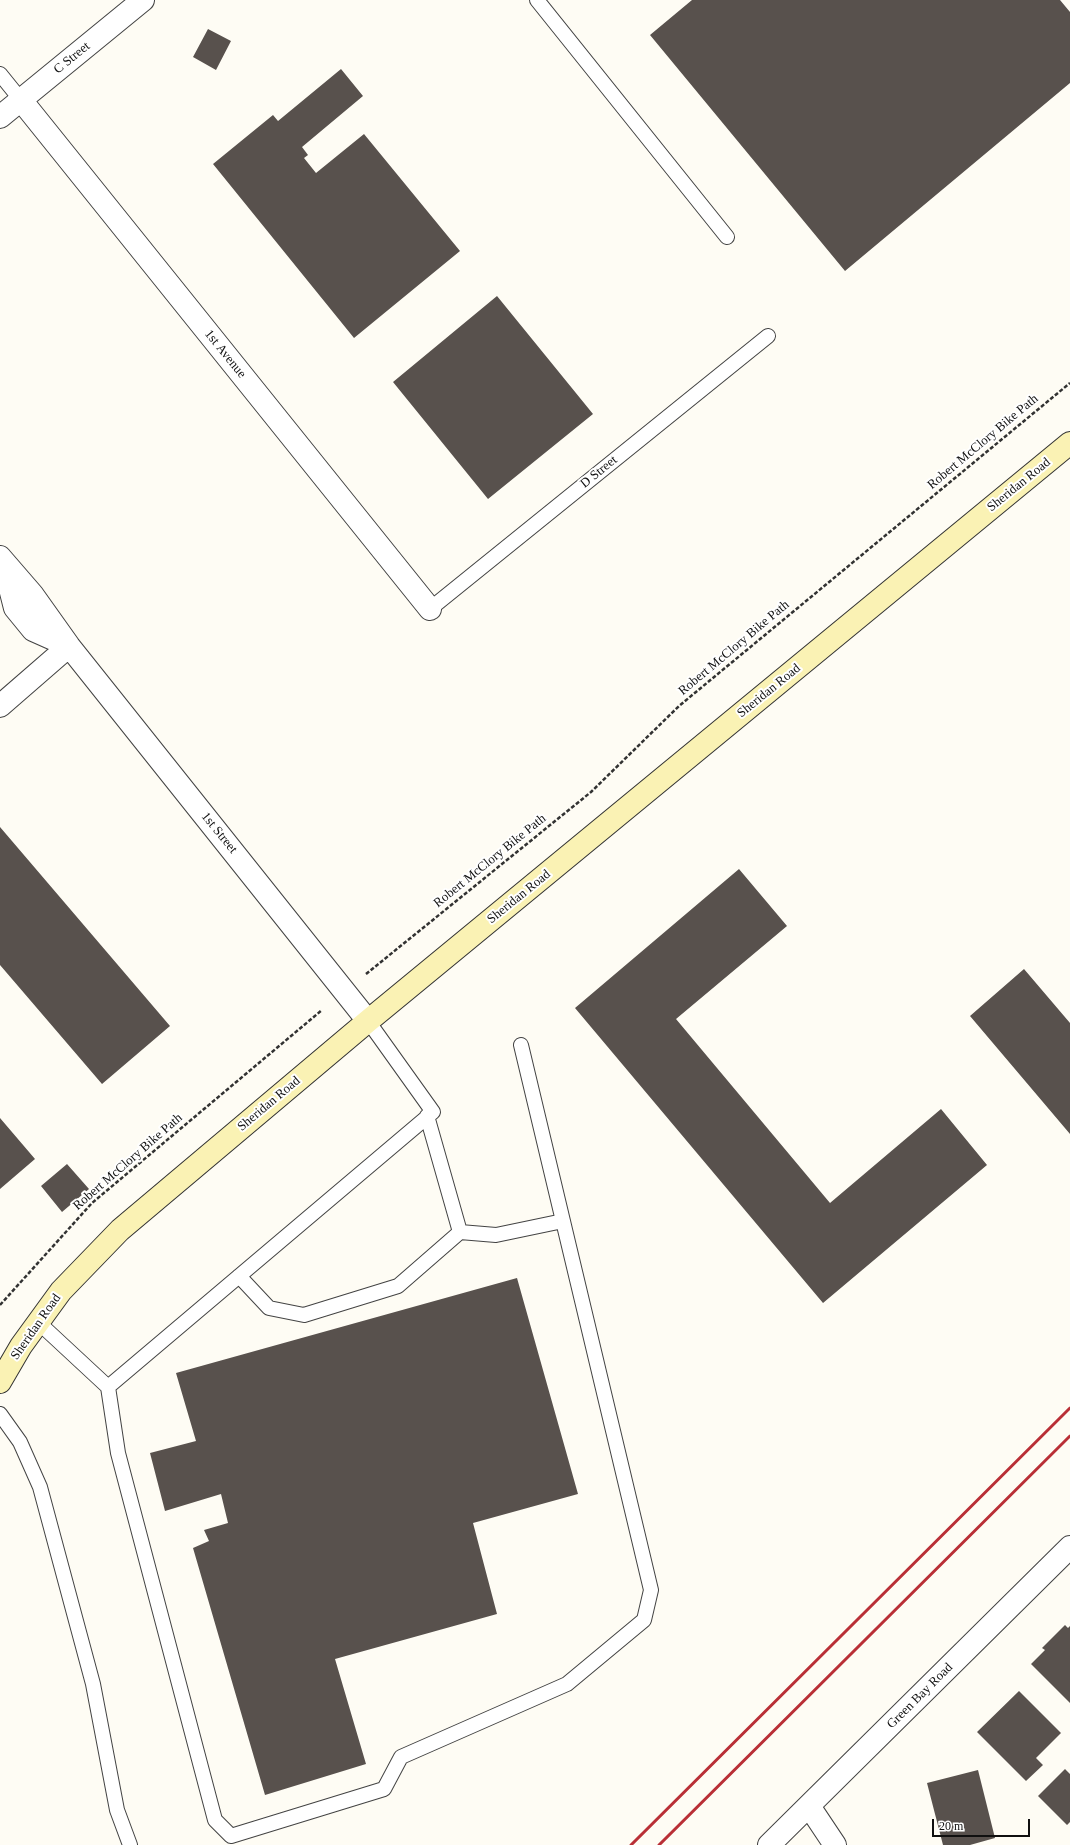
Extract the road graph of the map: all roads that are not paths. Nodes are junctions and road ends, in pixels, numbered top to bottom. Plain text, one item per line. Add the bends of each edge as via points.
1 (143, 0) edge
2 (537, 0) edge
3 (0, 74) edge
4 (21, 100) junction
5 (0, 117) edge
6 (727, 237) dead end
7 (768, 336) dead end
8 (1070, 443) edge
9 (1, 558) edge
10 (430, 609) joint
11 (69, 646) junction
12 (0, 706) edge
13 (368, 1021) junction
14 (521, 1045) dead end
15 (427, 1116) junction
16 (563, 1221) junction
17 (460, 1232) junction
18 (239, 1276) junction
19 (38, 1322) junction
20 (0, 1382) edge
21 (108, 1387) junction
22 (0, 1414) edge
23 (1070, 1547) edge
24 (808, 1806) junction
25 (130, 1845) edge
26 (769, 1845) edge
27 (835, 1845) edge

1 - 4 street, C Street
2 - 6 lane
3 - 4 lane
4 - 5 street, C Street
4 - 10 street, 1st Avenue
7 - 10 lane, D Street
8 - 13 main road, Sheridan Road
9 - 11 street, 1st Street via 32,594
11 - 12 street
11 - 13 street, 1st Street
13 - 15 lane via 432,1112
13 - 19 main road, Sheridan Road via 120,1230 61,1291
14 - 16 lane
15 - 17 lane
15 - 18 lane
16 - 17 lane via 496,1235
16 - 21 lane via 651,1590 644,1620 567,1684 401,1757 384,1790 231,1836 215,1820 118,1454
17 - 18 lane via 398,1286 304,1315 269,1308
18 - 21 lane
19 - 20 main road, Sheridan Road
19 - 21 lane
22 - 25 lane via 20,1442 40,1487 93,1684 117,1810
23 - 24 street, Green Bay Road
24 - 26 street, Green Bay Road
24 - 27 street

